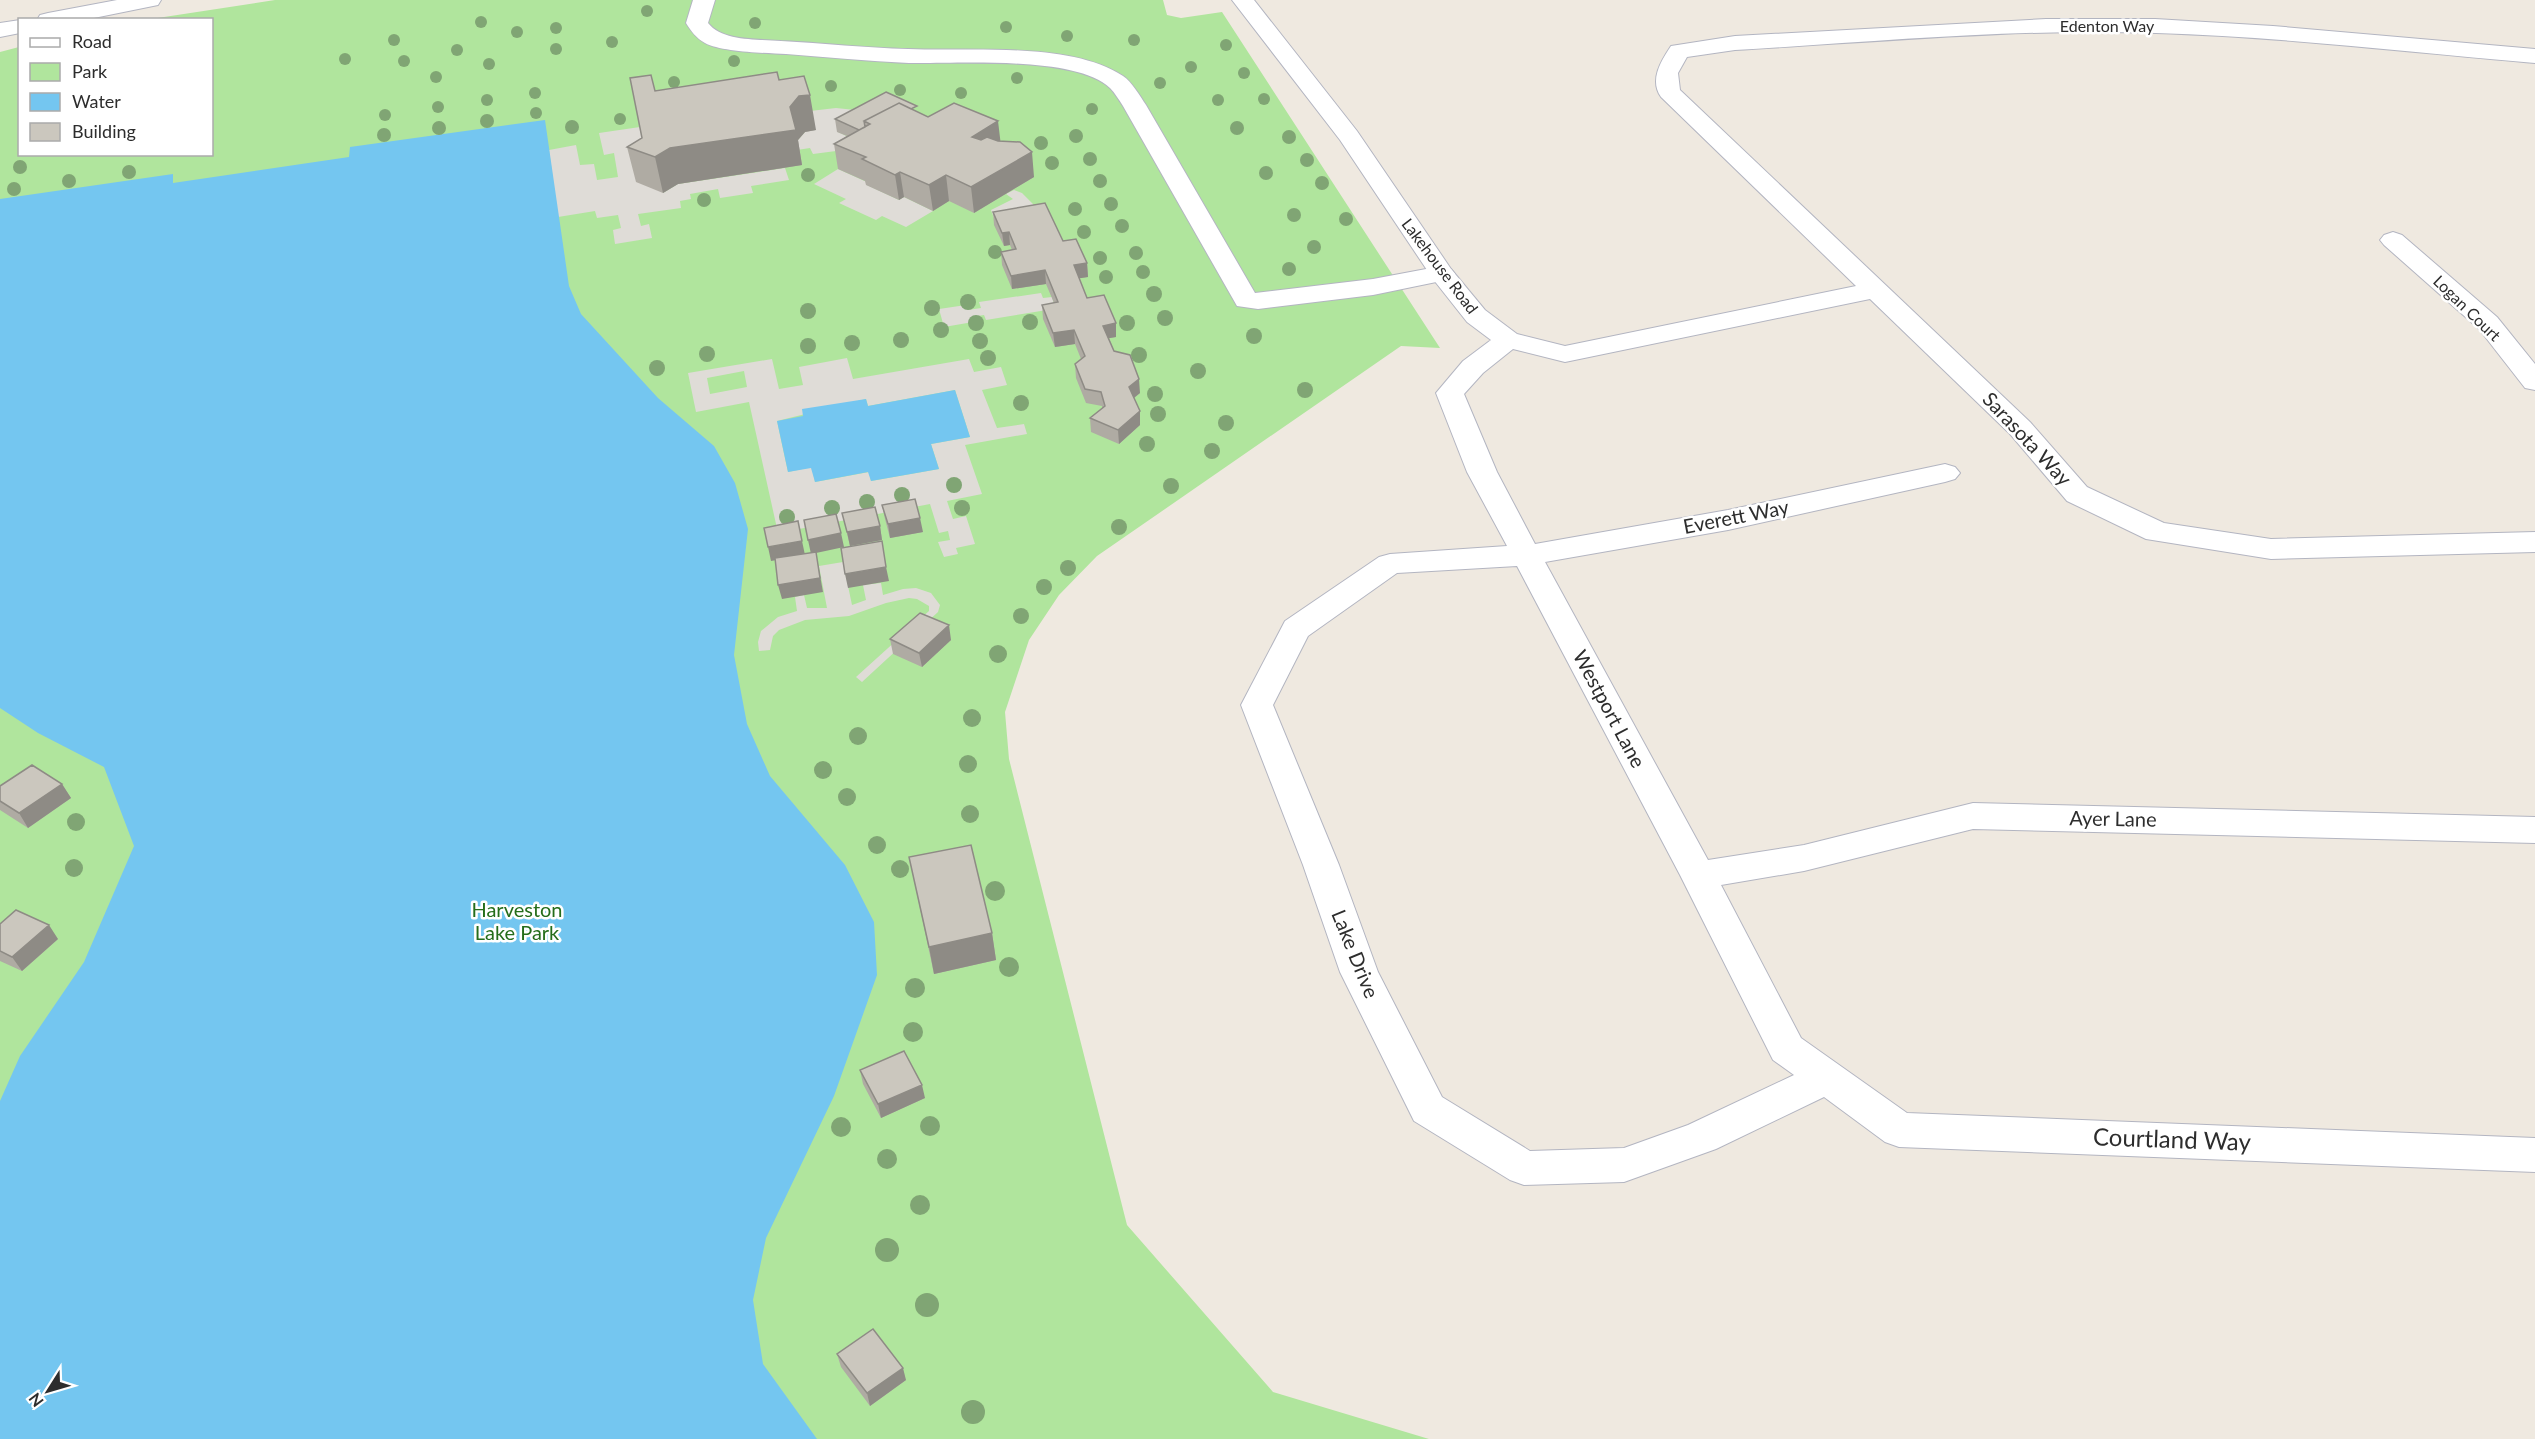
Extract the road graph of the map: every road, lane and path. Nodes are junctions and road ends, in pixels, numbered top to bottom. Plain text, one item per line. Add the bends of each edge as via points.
1 (150, 0) edge
2 (704, 0) edge
3 (1243, 0) edge
4 (58, 18) edge
5 (18, 26) edge
6 (0, 30) edge
7 (1679, 51) joint
8 (2535, 56) edge
9 (2393, 240) dead end
10 (1442, 274) junction
11 (1874, 290) junction
12 (1508, 340) junction
13 (2535, 382) edge
14 (1945, 473) dead end
15 (2535, 542) edge
16 (1527, 555) junction
17 (2535, 830) edge
18 (1698, 875) junction
19 (1826, 1077) junction
20 (2535, 1155) edge

1 - 4 street
2 - 10 street via 697,23 714,39 908,56 1035,58 1094,71 1117,82 1246,300 1361,289
3 - 10 street, Lakehouse Road via 1349,136
5 - 6 street
7 - 8 street, Edenton Way via 1735,43 2046,26 2155,26
7 - 11 street, Sarasota Way via 1667,73 1670,92
9 - 13 street, Logan Court via 2488,323
10 - 12 street, Lakehouse Road via 1476,316
11 - 12 street, Lakehouse Road via 1565,354
11 - 15 street, Sarasota Way via 2020,428 2077,494 2157,532 2271,549
12 - 16 street, Westport Lane via 1473,367 1450,393 1482,472
14 - 16 street, Everett Way via 1728,520
16 - 18 street, Westport Lane
16 - 19 street, Lake Drive via 1390,564 1296,629 1257,705 1322,865 1359,972 1428,1109 1524,1168 1624,1165 1702,1137
17 - 18 street, Ayer Lane via 1973,816 1804,858
18 - 19 street, Westport Lane via 1787,1049
19 - 20 street, Courtland Way via 1899,1130

